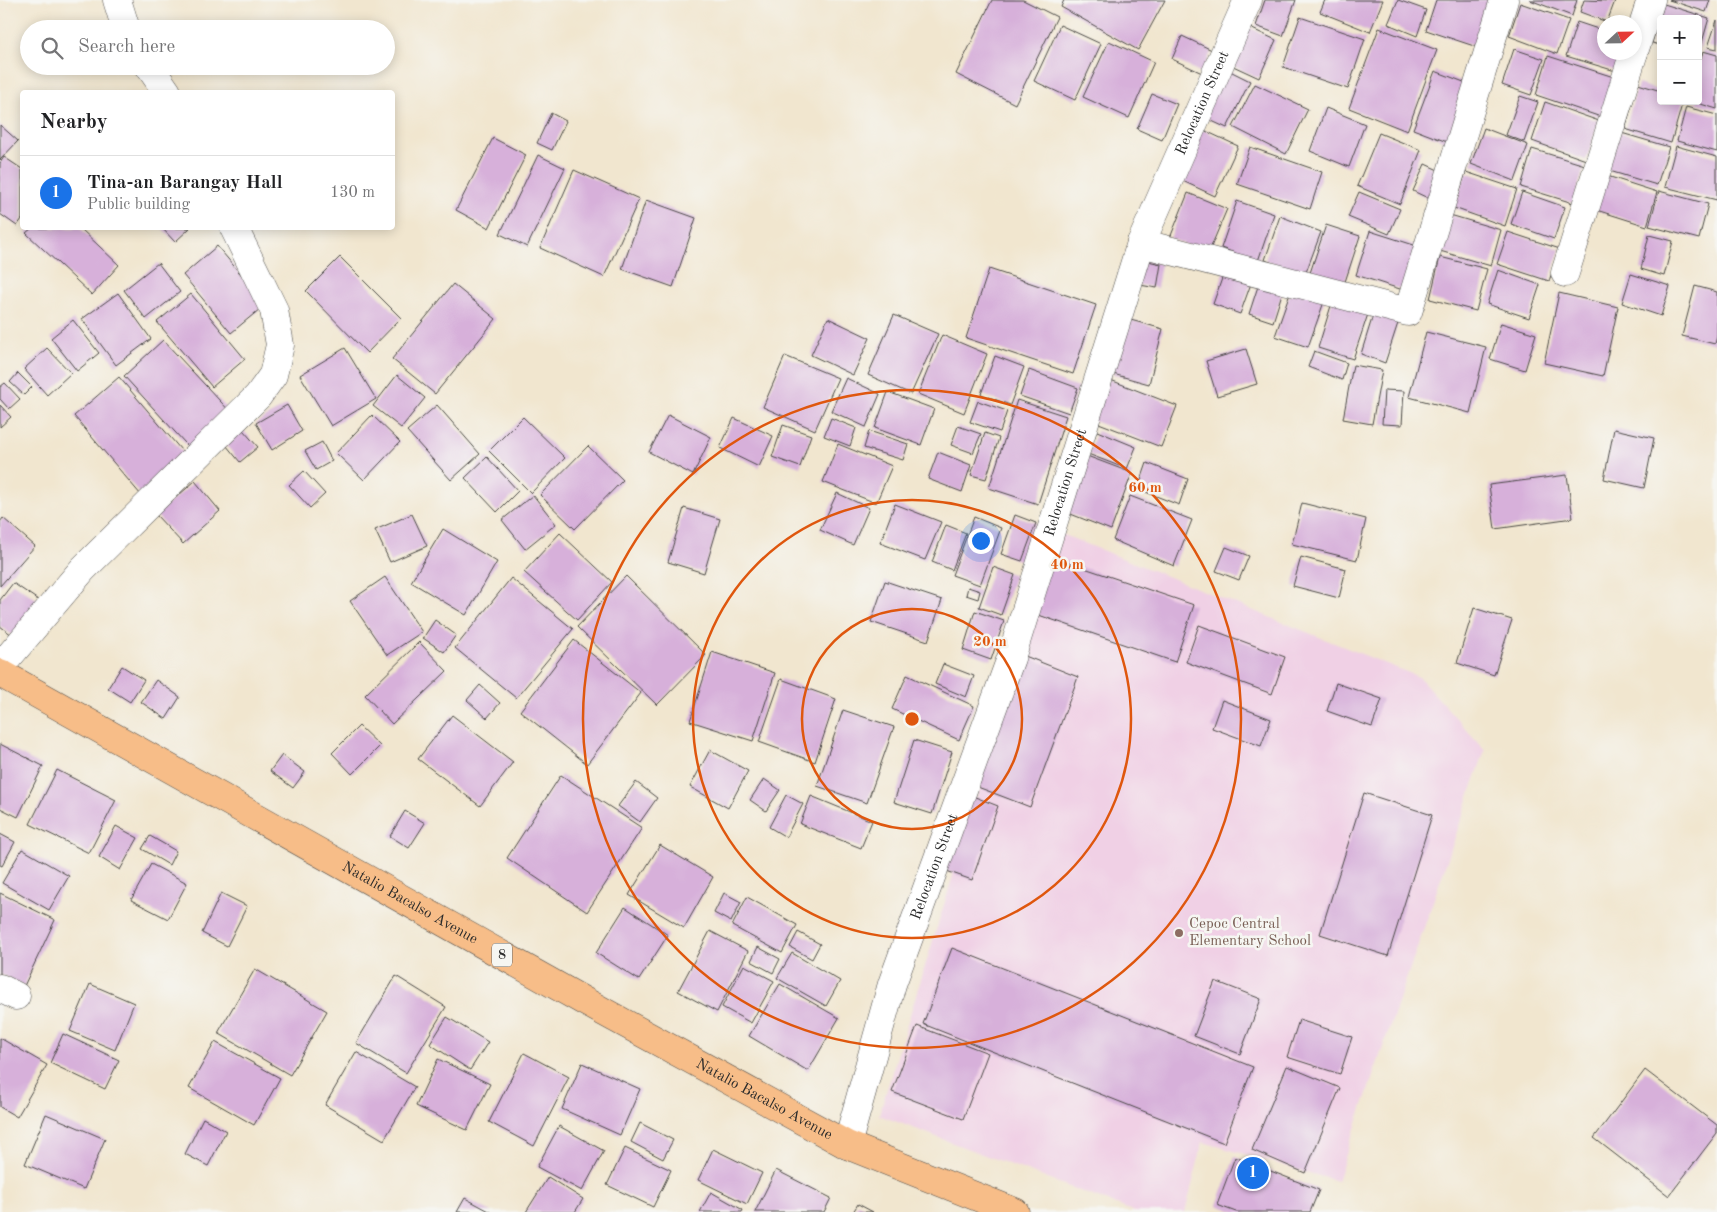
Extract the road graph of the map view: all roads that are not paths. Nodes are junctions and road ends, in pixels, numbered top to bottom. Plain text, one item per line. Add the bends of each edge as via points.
1 (117, 0) edge
2 (1248, 0) edge
3 (1504, 0) edge
4 (1651, 0) edge
5 (123, 20) edge
6 (1642, 28) edge
7 (1632, 60) edge
8 (155, 75) edge
9 (166, 90) edge
10 (235, 230) edge
11 (1141, 244) junction
12 (1565, 273) dead end
13 (0, 667) edge
14 (0, 673) edge
15 (847, 1145) junction
16 (1015, 1212) edge

1 - 5 street
2 - 11 street, Relocation Street
3 - 11 street via 1408,312
4 - 6 street
7 - 12 street
8 - 9 street
10 - 13 street via 274,310 280,345 273,375 258,396 83,569
11 - 15 street, Relocation Street via 1011,658 892,984
14 - 15 highway, Natalio Bacalso Avenue / 8
15 - 16 highway, Natalio Bacalso Avenue / 8

